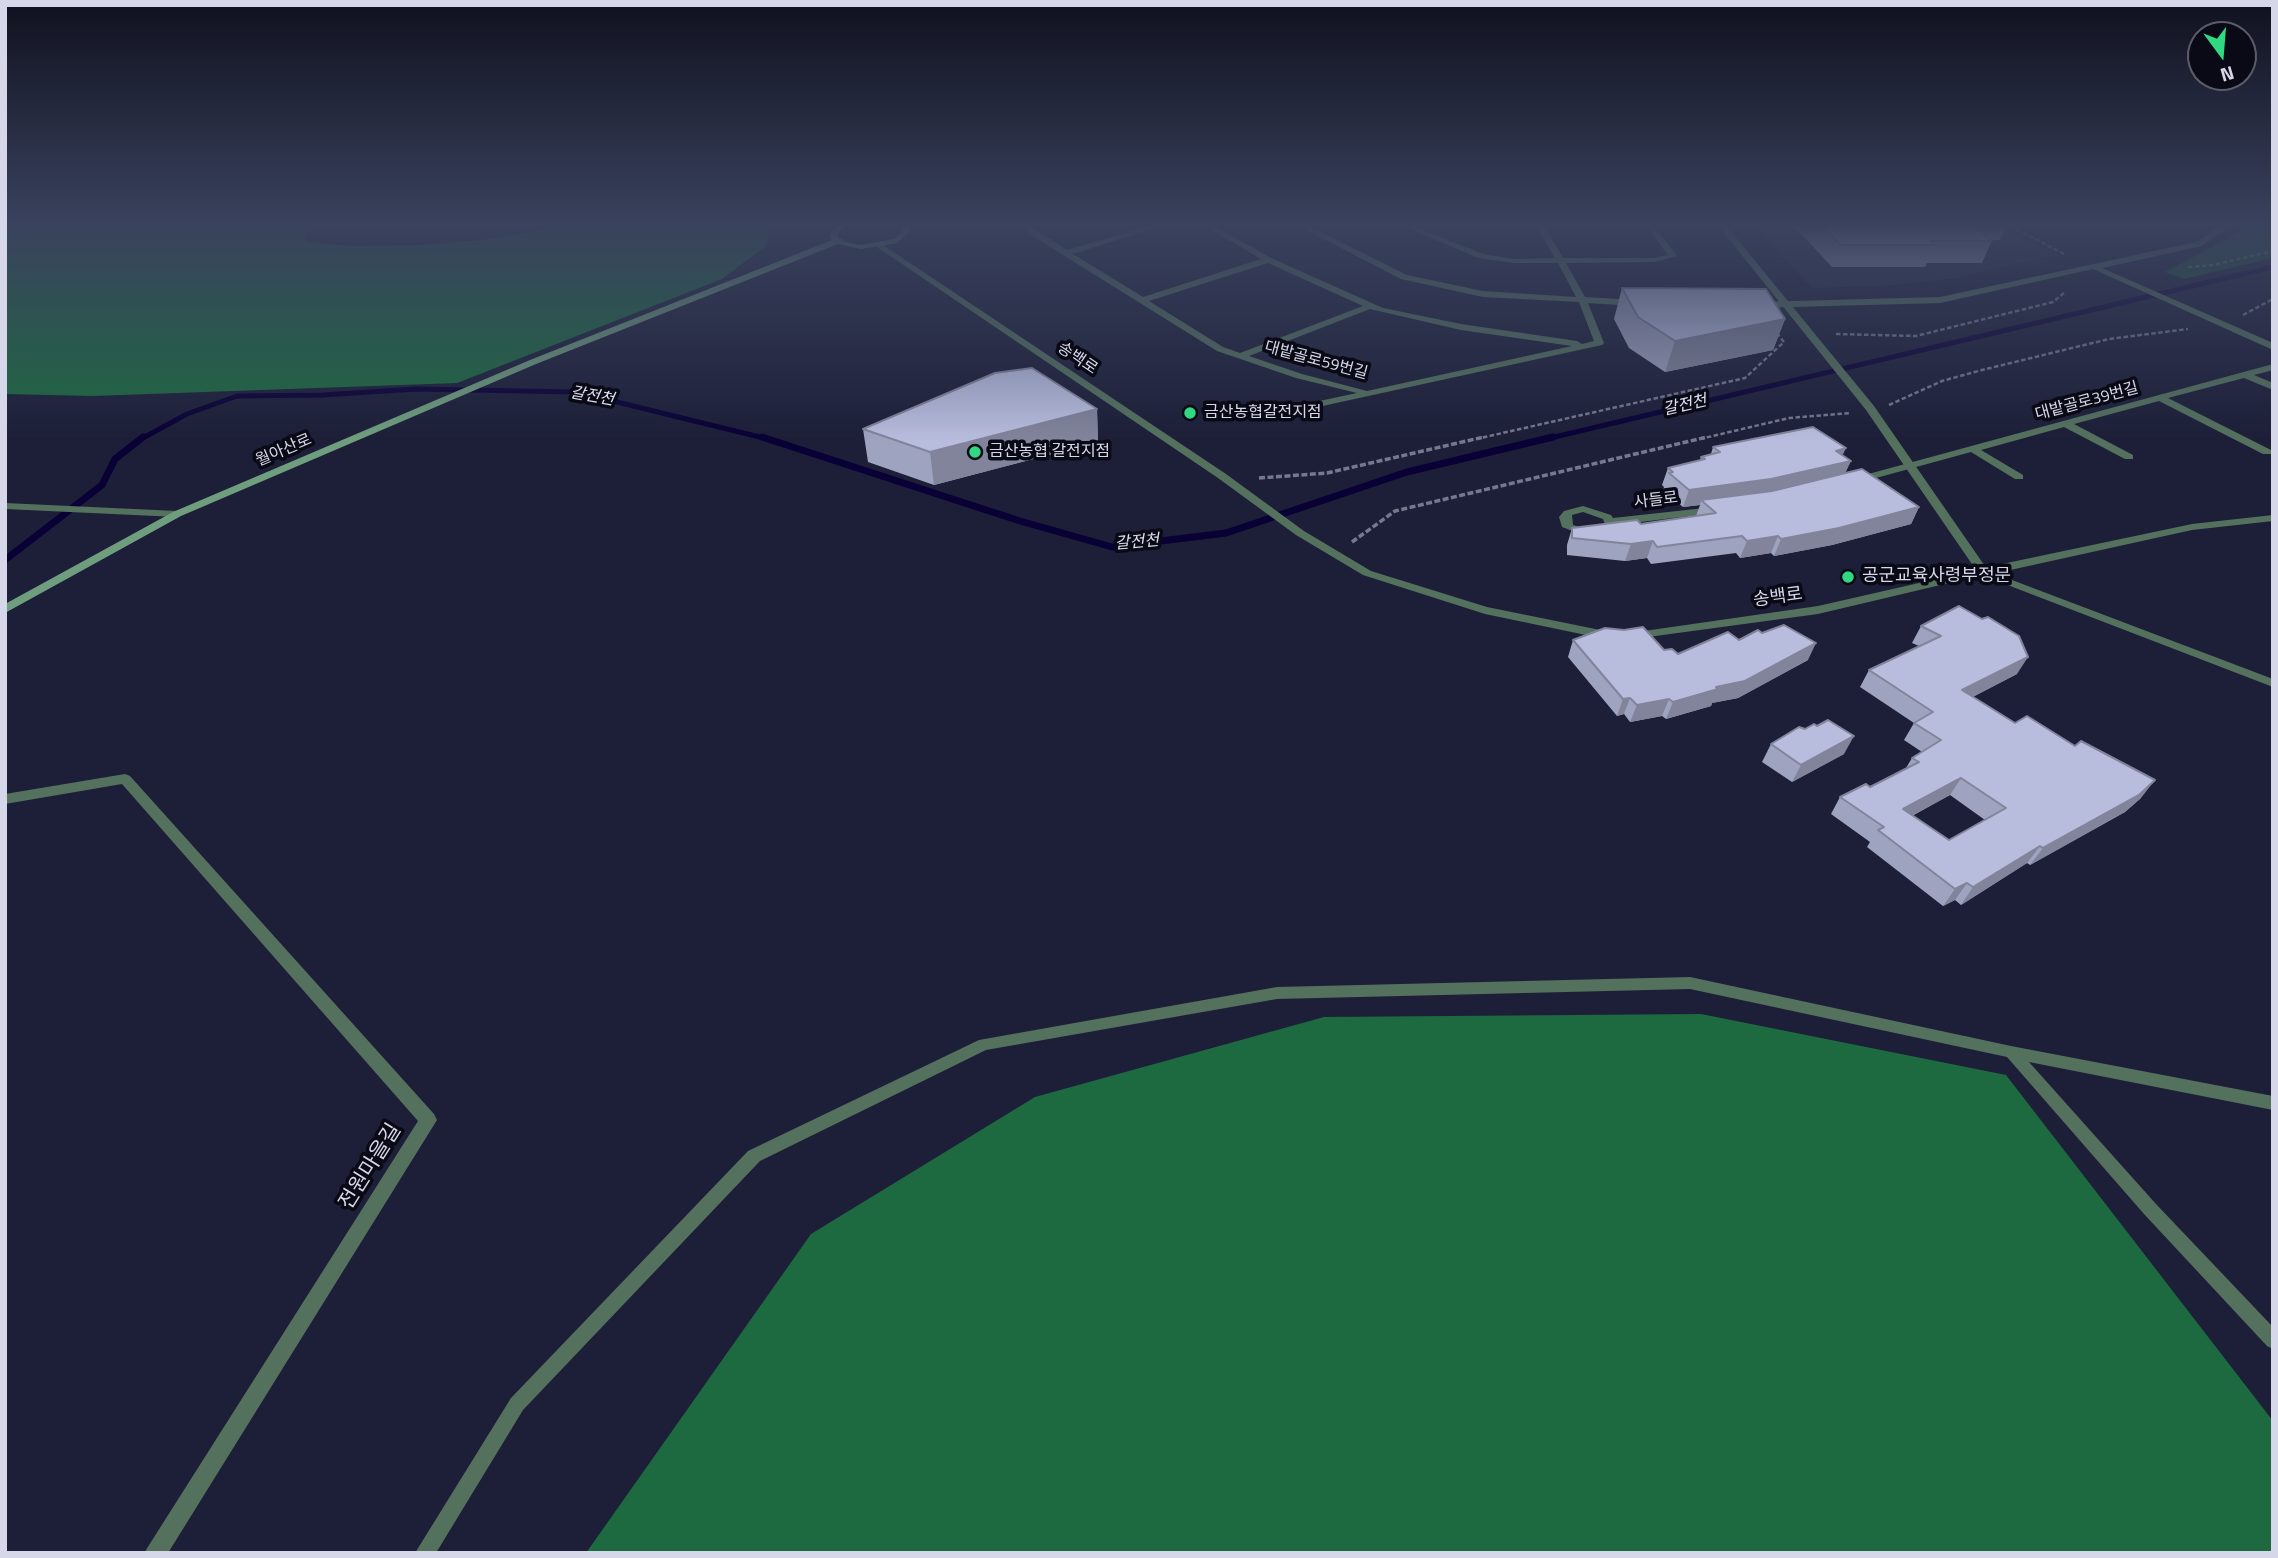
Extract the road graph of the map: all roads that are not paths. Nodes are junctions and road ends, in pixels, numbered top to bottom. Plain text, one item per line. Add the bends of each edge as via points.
1 (702, 296) edge
2 (954, 296) edge
3 (1136, 296) edge
4 (1156, 296) edge
5 (1347, 296) edge
6 (1507, 296) edge
7 (1580, 296) edge
8 (1779, 296) edge
9 (1961, 296) edge
10 (2160, 296) edge
11 (1143, 300) junction
12 (1583, 301) junction
13 (1649, 303) edge
14 (1742, 305) edge
15 (1370, 306) junction
16 (1788, 307) junction
17 (2269, 345) edge
18 (1585, 346) junction
19 (1240, 356) junction
20 (2273, 367) edge
21 (2245, 375) junction
22 (2273, 387) edge
23 (1366, 392) junction
24 (2160, 398) junction
25 (1295, 409) dead end
26 (2066, 424) junction
27 (1975, 450) junction
28 (2267, 452) dead end
29 (2129, 457) dead end
30 (1910, 467) junction
31 (2019, 477) dead end
32 (1839, 484) edge
33 (5, 506) edge
34 (1725, 508) edge
35 (177, 514) junction
36 (2273, 517) edge
37 (1611, 522) edge
38 (1983, 572) junction
39 (5, 609) edge
40 (2273, 683) edge
41 (5, 799) edge
42 (2011, 1052) junction
43 (2273, 1103) edge
44 (2273, 1340) edge
45 (155, 1553) edge
46 (425, 1553) edge

1 - 35 main road, 월아산로
2 - 38 street, 송백로 via 1300,533 1367,573 1485,610 1621,638 1818,610
3 - 11 street, 대밭골로59번길
4 - 11 street
5 - 15 street
6 - 12 street
7 - 12 street
8 - 16 street
9 - 16 street
10 - 17 street
11 - 19 street, 대밭골로59번길 via 1220,349
12 - 13 street
12 - 18 street via 1600,343
14 - 16 street
15 - 18 street via 1461,327
15 - 19 street
16 - 30 street via 1871,410
18 - 23 street, 대밭골로59번길
19 - 23 street, 대밭골로59번길
20 - 21 street, 대밭골로39번길
21 - 22 street
21 - 24 street, 대밭골로39번길
23 - 25 street
24 - 26 street, 대밭골로39번길
24 - 28 street
26 - 27 street, 대밭골로39번길
26 - 29 street
27 - 30 street, 대밭골로39번길
27 - 31 street
30 - 32 street
30 - 38 street
33 - 35 street, 월아산로
34 - 37 street, 사들로
35 - 39 main road, 월아산로
36 - 38 street, 송백로 via 2192,527
38 - 40 lane
41 - 45 street, 전원마을길 via 125,779 428,1120
42 - 43 lane
42 - 44 lane
42 - 46 lane via 1690,983 1276,992 985,1044 754,1156 517,1404

